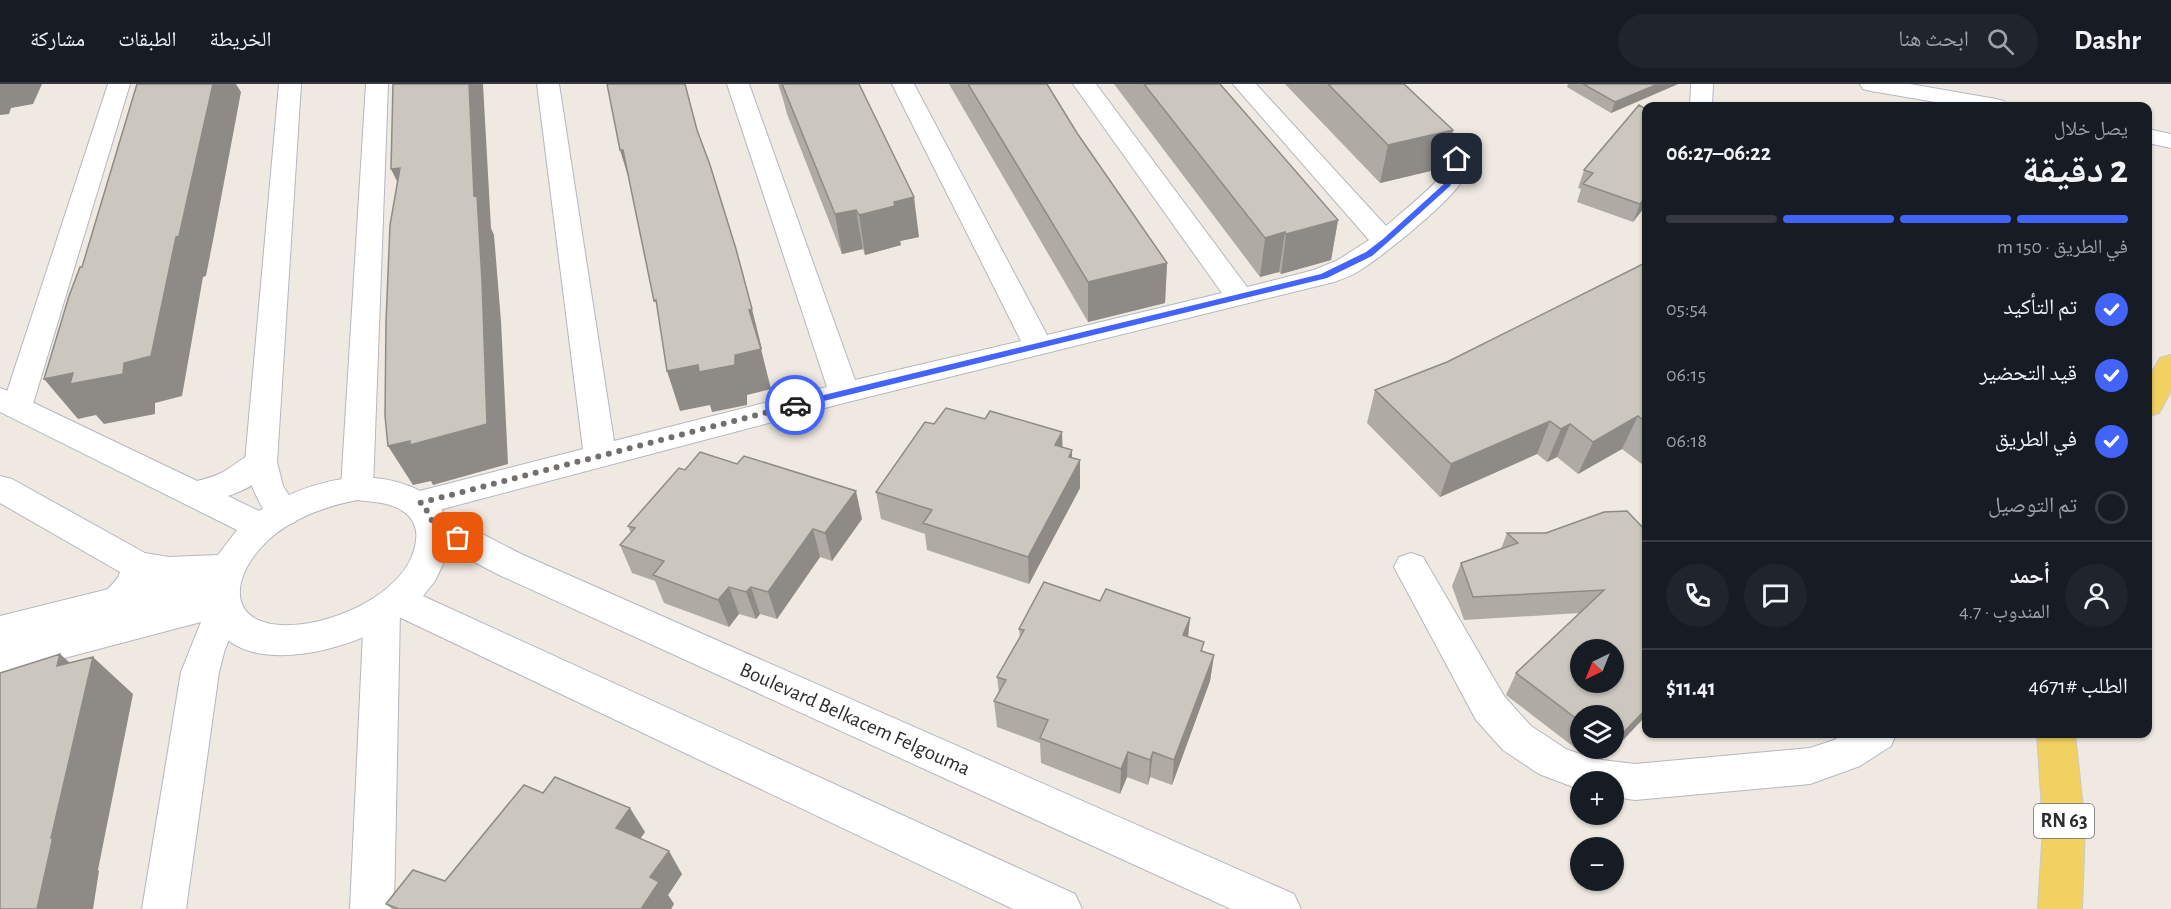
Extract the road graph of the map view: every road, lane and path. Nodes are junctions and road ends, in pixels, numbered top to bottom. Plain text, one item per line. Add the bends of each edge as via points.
1 (290, 84) edge
2 (378, 84) edge
3 (548, 84) edge
4 (738, 84) edge
5 (903, 84) edge
6 (1084, 84) edge
7 (1244, 84) edge
8 (1386, 84) edge
9 (1702, 84) edge
10 (1871, 84) edge
11 (122, 97) edge
12 (1701, 102) edge
13 (1973, 102) edge
14 (2152, 137) edge
15 (2171, 141) edge
16 (1386, 240) junction
17 (1240, 298) junction
18 (1038, 346) junction
19 (2171, 365) edge
20 (844, 393) junction
21 (2152, 396) edge
22 (8, 403) edge
23 (600, 456) junction
24 (261, 462) junction
25 (0, 488) edge
26 (357, 488) junction
27 (195, 495) junction
28 (426, 513) junction
29 (272, 520) junction
30 (137, 565) junction
31 (1411, 567) dead end
32 (224, 589) junction
33 (115, 602) junction
34 (389, 606) junction
35 (0, 631) edge
36 (0, 660) edge
37 (1871, 738) edge
38 (2056, 738) edge
39 (164, 909) edge
40 (372, 909) edge
41 (1060, 909) edge
42 (1280, 909) edge
43 (2060, 909) edge

1 - 24 street
2 - 26 street
3 - 23 street
4 - 20 street
5 - 18 street
6 - 17 street
7 - 16 street
8 - 16 street via 1446,141 1458,168 1448,184
9 - 12 street
10 - 13 street
11 - 22 street
14 - 15 street
16 - 17 street via 1369,254 1324,276
17 - 18 street
18 - 20 street
19 - 21 main road
20 - 23 street
22 - 27 street
23 - 28 street
24 - 27 street via 232,482
24 - 29 street
25 - 30 street
26 - 28 street via 393,490
26 - 29 street via 307,501
27 - 29 street
28 - 34 street via 434,541 428,560 416,581
28 - 42 street, Boulevard Belkacem Felgouma via 466,543 509,564
29 - 32 street via 236,554
30 - 32 street
30 - 33 street via 136,579
31 - 37 street via 1490,708 1517,738 1553,762 1594,777 1635,782 1810,766 1846,754
32 - 33 street
32 - 34 street via 236,627 257,638 286,642 319,638 352,627
32 - 36 street
32 - 39 street via 200,672
33 - 35 street
34 - 40 street
34 - 41 street
38 - 43 main road, RN 63 via 2064,825

